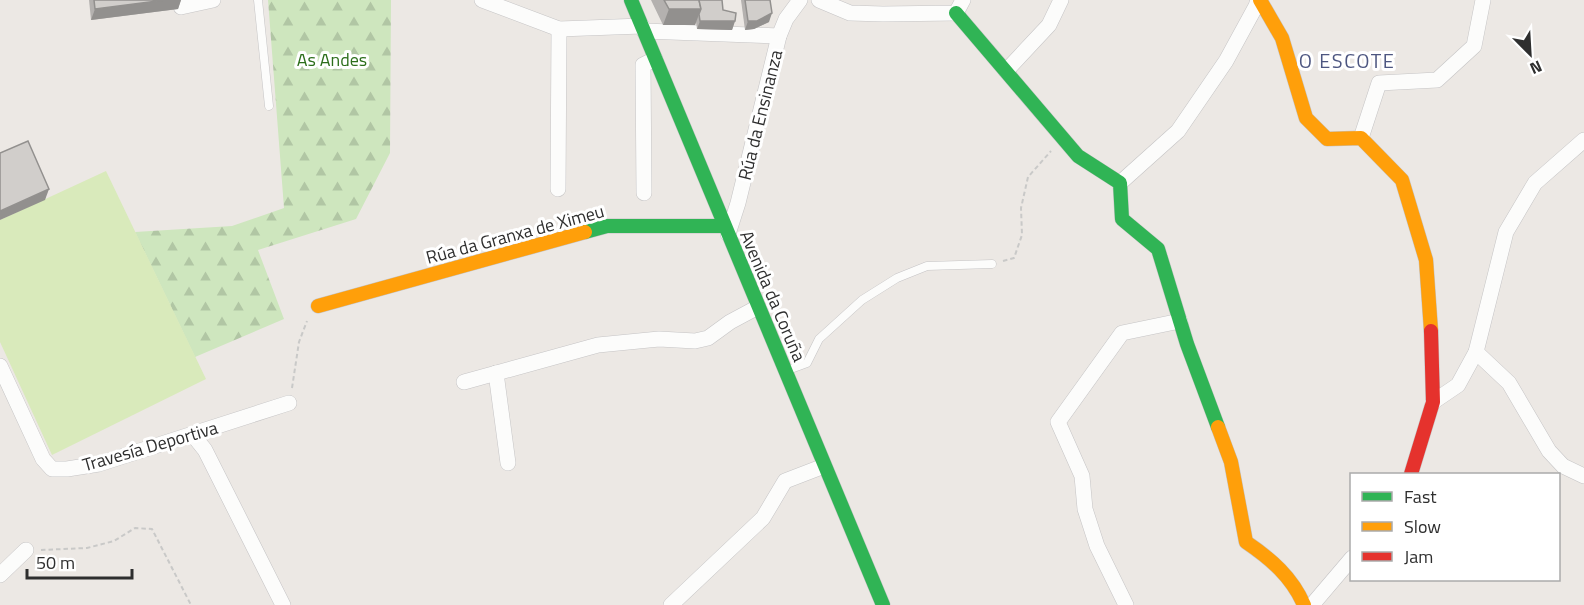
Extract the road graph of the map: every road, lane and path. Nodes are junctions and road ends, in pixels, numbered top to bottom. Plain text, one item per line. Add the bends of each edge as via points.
1 (213, 0) edge
2 (258, 0) edge
3 (482, 0) edge
4 (631, 0) edge
5 (800, 0) edge
6 (819, 0) edge
7 (1061, 0) edge
8 (1259, 0) edge
9 (1484, 0) edge
10 (959, 6) edge
11 (181, 7) dead end
12 (559, 29) junction
13 (643, 29) junction
14 (778, 36) junction
15 (655, 59) junction
16 (1006, 71) junction
17 (269, 106) dead end
18 (1062, 138) junction
19 (1361, 138) junction
20 (1584, 140) edge
21 (1120, 183) junction
22 (558, 189) dead end
23 (644, 193) dead end
24 (726, 230) junction
25 (993, 264) joint
26 (318, 306) joint
27 (758, 307) junction
28 (1180, 321) junction
29 (1476, 352) junction
30 (0, 366) edge
31 (785, 372) junction
32 (496, 373) junction
33 (464, 382) dead end
34 (1433, 402) junction
35 (289, 403) joint
36 (193, 435) junction
37 (508, 463) dead end
38 (824, 466) junction
39 (1411, 473) edge
40 (1584, 476) edge
41 (26, 550) joint
42 (1350, 560) edge
43 (0, 575) edge
44 (191, 605) edge
45 (284, 605) edge
46 (671, 605) edge
47 (884, 605) edge
48 (1126, 605) edge
49 (1304, 605) edge
50 (1312, 605) edge

1 - 11 street
2 - 17 lane
3 - 12 street
4 - 13 street, Avenida da Coruña
5 - 14 street, Rúa da Ensinanza
6 - 10 street via 850,13 883,14
7 - 16 street via 1049,25
8 - 19 street via 1282,38 1306,118 1327,139
8 - 21 street via 1226,62 1178,131
9 - 19 street via 1474,46 1437,80 1379,83
10 - 16 street
12 - 13 street
12 - 22 street
13 - 14 street
13 - 15 street, Avenida da Coruña
14 - 24 street, Rúa da Ensinanza via 738,202
15 - 23 street via 643,65
15 - 24 street, Avenida da Coruña
16 - 18 street
18 - 21 street via 1078,156
18 - 25 path via 1028,177 1021,208 1022,235 1014,258
19 - 34 street via 1402,180 1426,260
20 - 29 street via 1535,183 1506,232
21 - 28 street via 1122,219 1158,249
24 - 26 street, Rúa da Granxa de Ximeu via 607,226
24 - 27 street, Avenida da Coruña
25 - 31 lane via 927,266 897,278 862,300 819,339 807,363
26 - 35 path via 299,342
27 - 31 street, Avenida da Coruña
27 - 32 street via 708,338 598,345
28 - 48 street via 1122,333 1058,422 1082,476 1085,509 1097,546
28 - 49 street via 1231,462 1246,542 1271,558 1299,591
29 - 34 street via 1458,385
29 - 40 street via 1509,383 1549,451 1563,466
30 - 36 street, Travesía Deportiva via 43,459 52,469 99,464
31 - 38 street, Avenida da Coruña
32 - 33 street
32 - 37 street
34 - 39 street
35 - 36 street, Travesía Deportiva
36 - 45 street via 205,450
38 - 46 street via 785,480 763,518
38 - 47 street, Avenida da Coruña
41 - 43 street
41 - 44 path via 87,548 114,541 135,528 153,530
42 - 50 street

